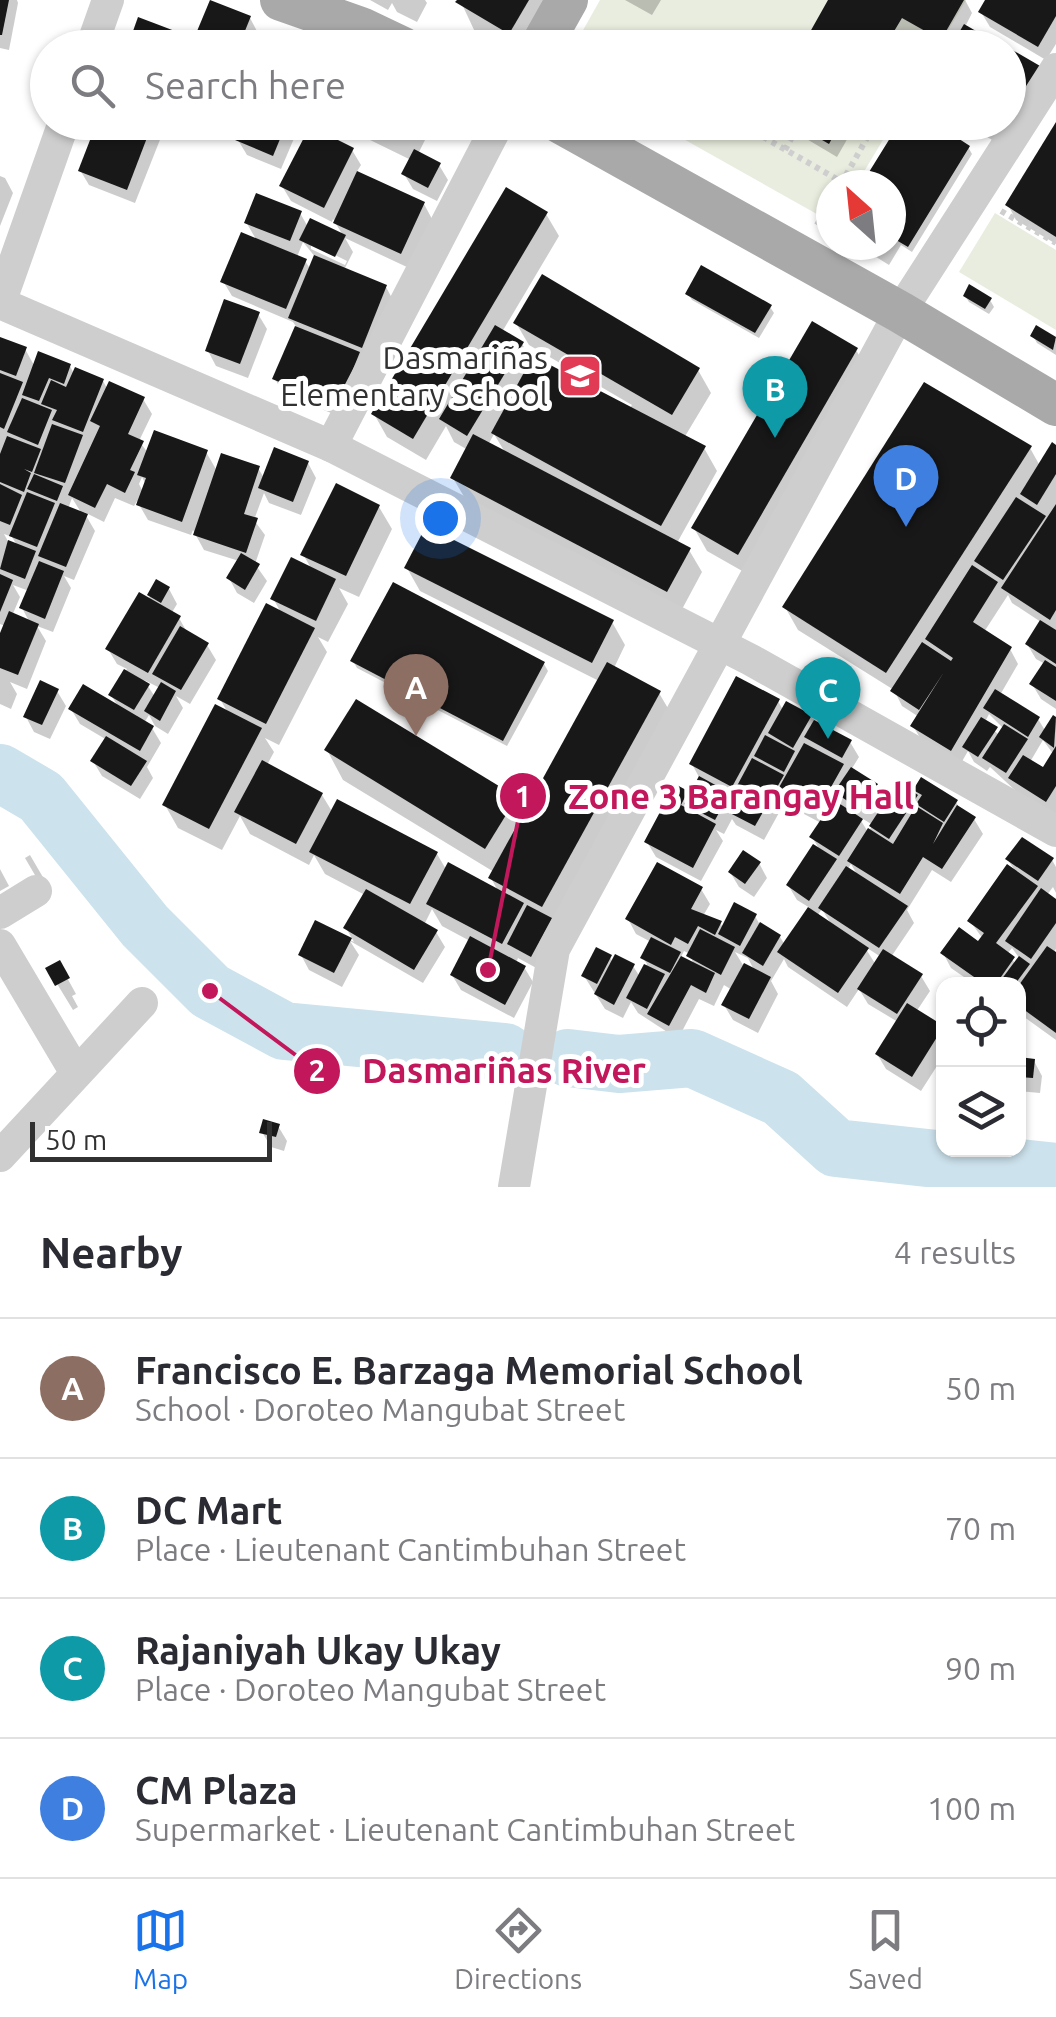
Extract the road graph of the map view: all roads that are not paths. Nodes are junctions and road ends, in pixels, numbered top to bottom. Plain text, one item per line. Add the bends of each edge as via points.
1 (108, 0) edge
2 (281, 0) edge
3 (567, 0) edge
4 (97, 30) edge
5 (365, 30) edge
6 (550, 30) edge
7 (1056, 69) edge
8 (1026, 116) edge
9 (58, 140) edge
10 (490, 140) edge
11 (591, 140) edge
12 (1010, 140) edge
13 (0, 303) edge
14 (900, 312) junction
15 (1056, 405) edge
16 (330, 446) junction
17 (718, 643) junction
18 (1051, 817) edge
19 (36, 891) dead end
20 (0, 913) edge
21 (0, 945) edge
22 (142, 1003) dead end
23 (76, 1072) junction
24 (0, 1156) edge
25 (516, 1173) edge

1 - 4 street
2 - 5 main road
3 - 6 main road
7 - 8 street
9 - 13 street
10 - 16 street
11 - 14 main road
12 - 14 street
13 - 16 street
14 - 15 main road
14 - 17 street
16 - 17 street
17 - 18 street
17 - 25 street via 554,949
19 - 20 street
21 - 23 street
22 - 23 street
23 - 24 street

